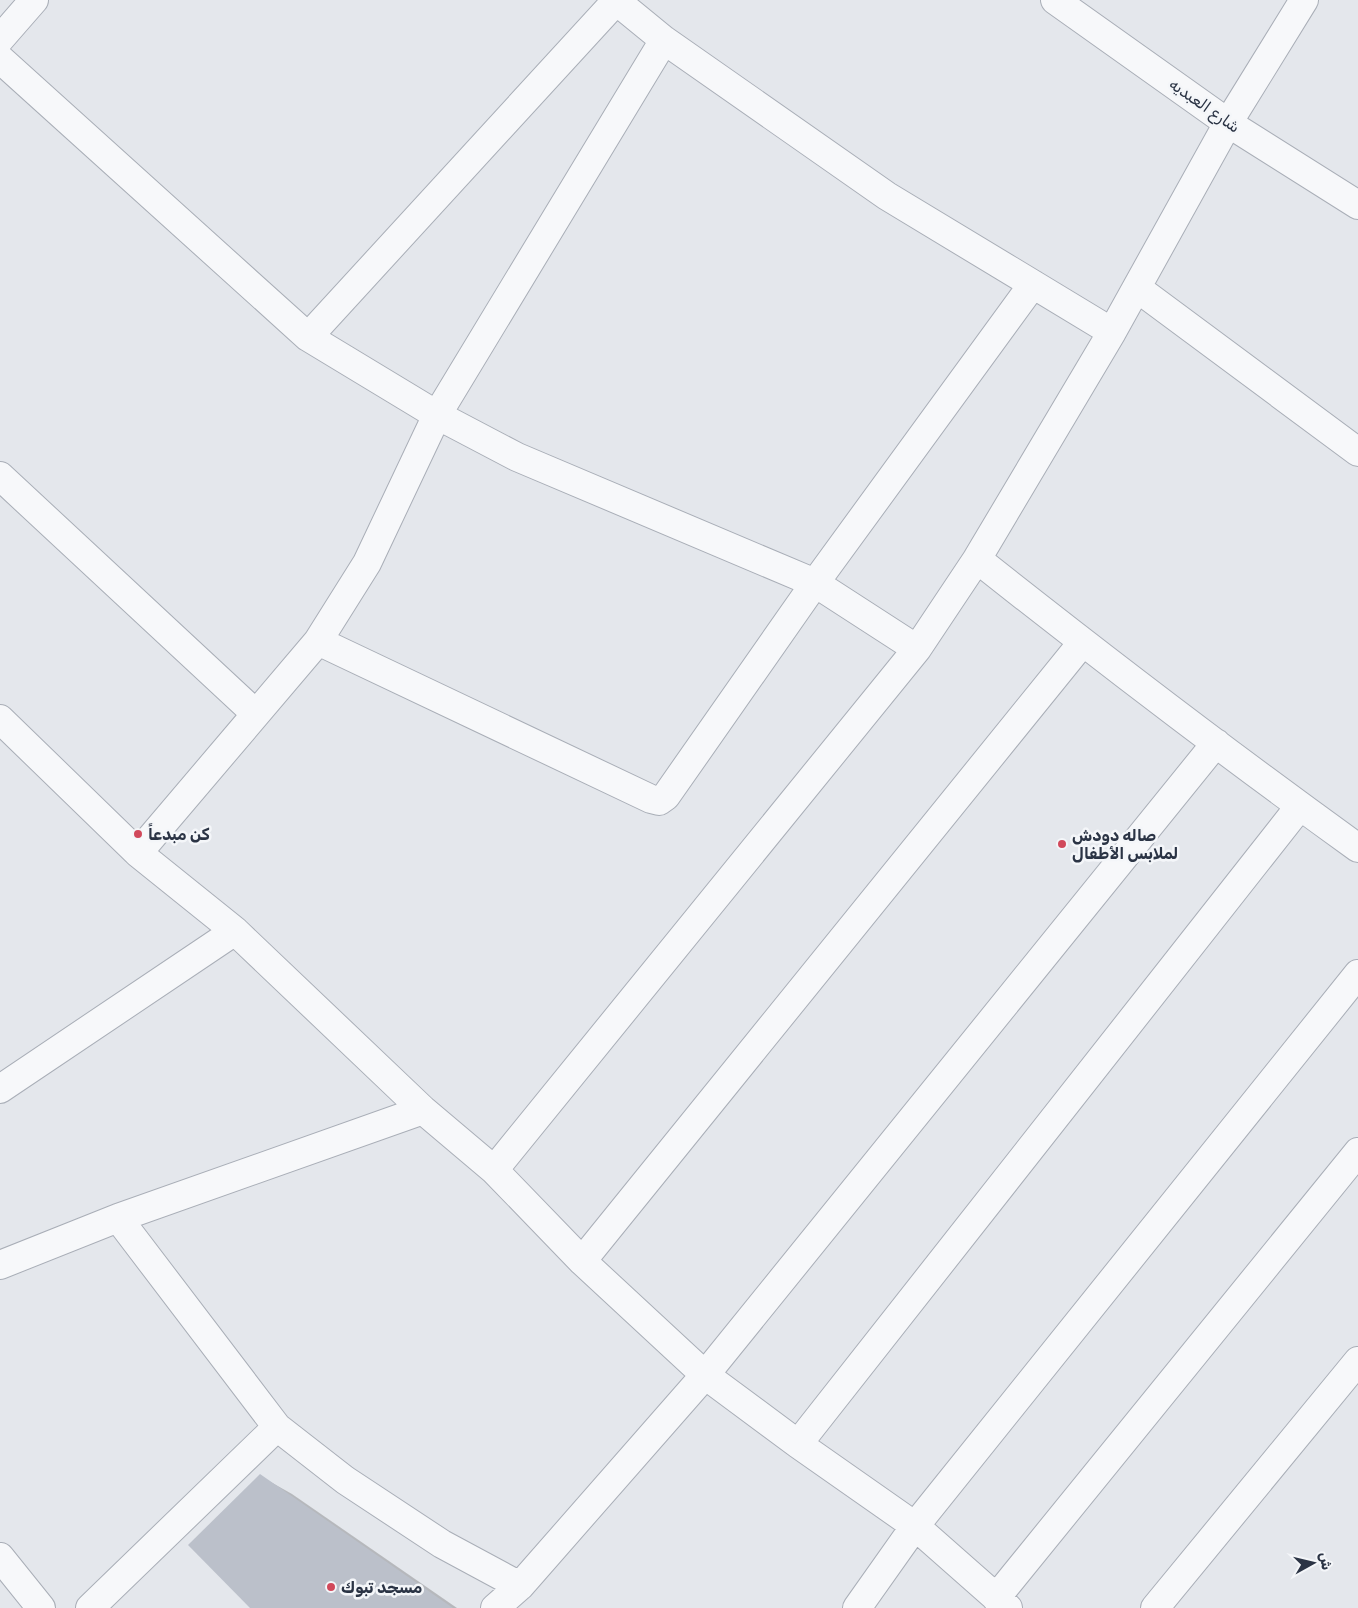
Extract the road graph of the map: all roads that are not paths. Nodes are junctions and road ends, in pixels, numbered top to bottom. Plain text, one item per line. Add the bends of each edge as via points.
1 (34, 0) edge
2 (616, 0) edge
3 (1054, 0) edge
4 (1304, 0) edge
5 (0, 39) edge
6 (664, 40) junction
7 (0, 60) edge
8 (1228, 123) junction
9 (1358, 206) edge
10 (1033, 284) junction
11 (1137, 288) junction
12 (1112, 332) junction
13 (308, 336) junction
14 (437, 415) junction
15 (1358, 452) edge
16 (0, 476) edge
17 (977, 559) junction
18 (815, 583) junction
19 (318, 641) junction
20 (1082, 643) junction
21 (917, 648) junction
22 (256, 714) junction
23 (0, 719) edge
24 (1216, 743) junction
25 (1300, 806) junction
26 (1358, 848) edge
27 (138, 853) junction
28 (235, 931) junction
29 (1358, 974) edge
30 (0, 1089) edge
31 (423, 1110) junction
32 (1358, 1152) edge
33 (494, 1170) junction
34 (118, 1218) junction
35 (582, 1261) junction
36 (0, 1264) edge
37 (1358, 1361) edge
38 (705, 1375) junction
39 (277, 1427) junction
40 (798, 1444) junction
41 (915, 1526) junction
42 (0, 1557) edge
43 (520, 1586) junction
44 (1002, 1603) edge
45 (41, 1608) edge
46 (90, 1608) edge
47 (495, 1608) edge
48 (857, 1608) edge
49 (1155, 1608) edge

1 - 5 street
2 - 6 street
2 - 13 street
3 - 8 street, شارع العبديه
4 - 8 street
6 - 10 street via 887,196
6 - 14 street
7 - 13 street
8 - 9 street, شارع العبديه
8 - 11 street
10 - 12 street
10 - 18 street
11 - 12 street
11 - 15 street
12 - 17 street
13 - 14 street
14 - 18 street via 517,457
14 - 19 street via 367,563
16 - 22 street
17 - 20 street
17 - 21 street
18 - 19 street via 666,796 659,801
18 - 21 street
19 - 22 street
20 - 24 street
20 - 35 street
21 - 33 street
22 - 27 street
23 - 27 street
24 - 25 street
24 - 38 street
25 - 26 street
25 - 40 street
27 - 28 street
28 - 30 street
28 - 31 street
29 - 41 street
31 - 33 street
31 - 34 street
32 - 44 street
33 - 35 street
34 - 36 street
34 - 39 street
35 - 38 street
37 - 49 street
38 - 40 street
38 - 43 street
39 - 43 street via 385,1507 442,1544
39 - 46 street
40 - 41 street
41 - 44 street
41 - 48 street
42 - 45 street
43 - 47 street

